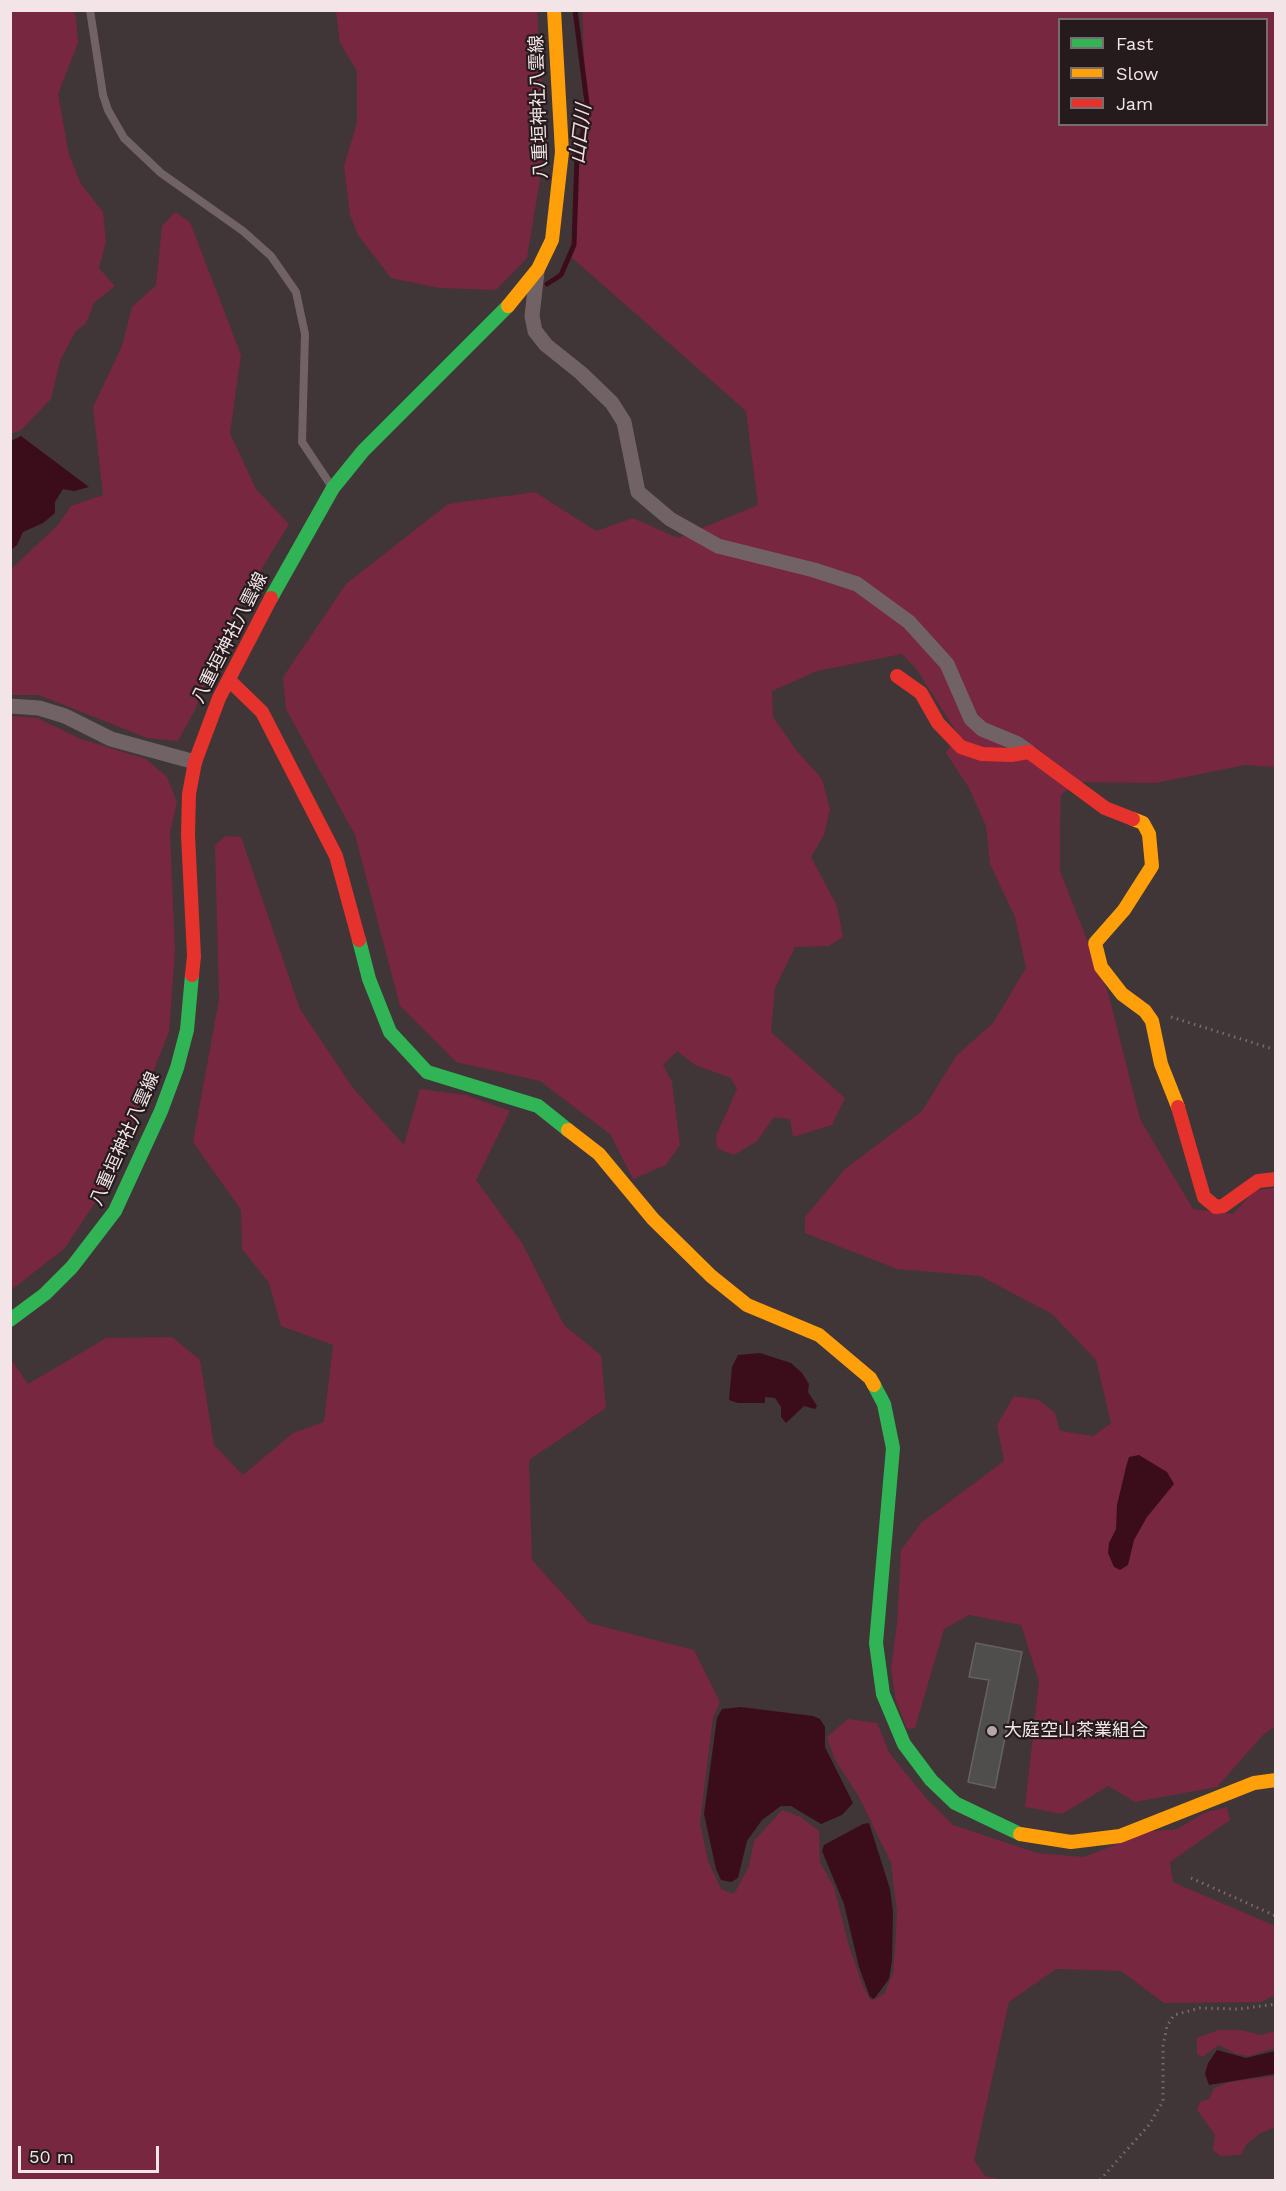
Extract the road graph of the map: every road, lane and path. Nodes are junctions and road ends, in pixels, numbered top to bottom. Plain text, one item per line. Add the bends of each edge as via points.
1 (90, 10) edge
2 (554, 10) edge
3 (538, 269) junction
4 (333, 488) junction
5 (897, 676) dead end
6 (229, 680) junction
7 (10, 706) edge
8 (1029, 752) junction
9 (195, 762) junction
10 (1148, 1015) junction
11 (1275, 1050) edge
12 (1275, 1179) edge
13 (10, 1320) edge
14 (1275, 1780) edge
15 (1191, 1878) dead end
16 (1275, 1916) edge
17 (1275, 2004) edge
18 (1101, 2181) edge

1 - 4 lane via 103,95 124,138 161,173 257,243 296,292 305,334 302,442
2 - 3 street, 八重垣神社八雲線 via 562,152 552,240
3 - 4 street, 八重垣神社八雲線 via 510,304 363,451
3 - 8 street via 532,316 535,331 612,403 624,422 638,492 670,519 718,546 857,584 909,622 947,664 971,719 982,729
4 - 6 street, 八重垣神社八雲線 via 298,546
5 - 8 street via 921,693 938,723 962,747 982,754
6 - 9 street, 八重垣神社八雲線 via 208,722
6 - 14 street via 261,712 336,856 369,979 390,1032 427,1072 538,1106 599,1154 653,1219 711,1276 747,1305 819,1335 870,1378 884,1404 893,1448 876,1643 881,1686 904,1744 931,1780 955,1803 1002,1827 1027,1837 1071,1842 1120,1836 1228,1792
7 - 9 street via 39,708 111,739
8 - 10 street via 1105,808 1143,823 1149,834 1152,866 1124,910 1095,943 1101,967 1122,994
9 - 13 street, 八重垣神社八雲線 via 188,835 192,994 177,1068 162,1111 115,1211 72,1267
10 - 11 path via 1195,1023
10 - 12 street via 1204,1197 1215,1207 1223,1206 1258,1181
15 - 16 path
17 - 18 path via 1239,2009 1200,2008 1174,2015 1163,2046 1163,2101 1149,2125

